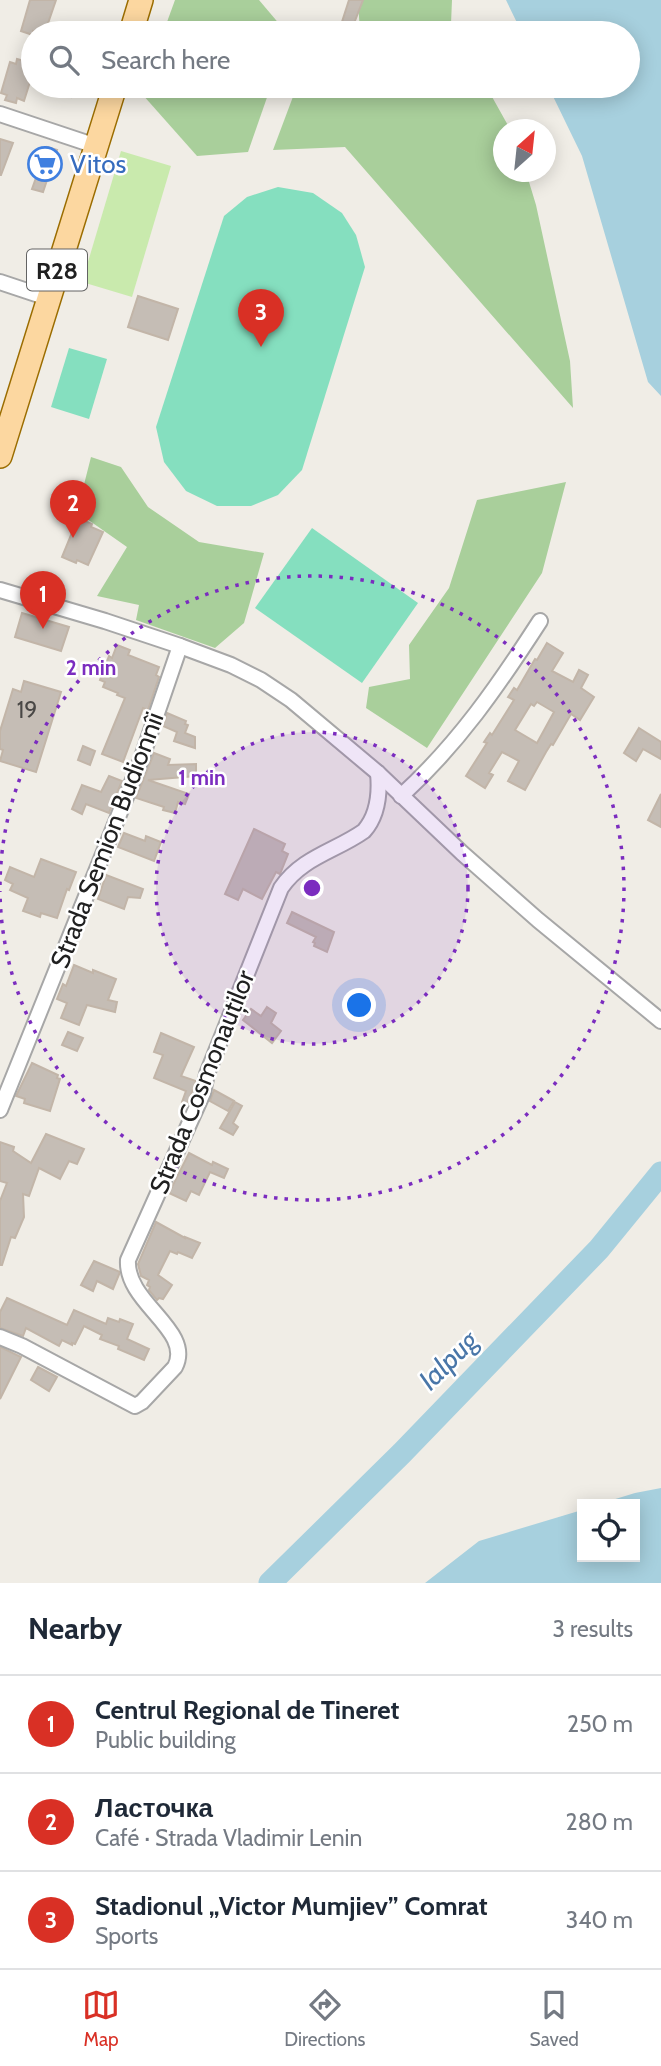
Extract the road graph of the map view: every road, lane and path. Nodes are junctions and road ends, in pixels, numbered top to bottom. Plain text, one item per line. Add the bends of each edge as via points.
1 (141, 0) edge
2 (135, 21) edge
3 (111, 98) edge
4 (0, 114) edge
5 (96, 146) junction
6 (0, 282) edge
7 (48, 298) junction
8 (0, 456) edge
9 (0, 590) edge
10 (540, 621) dead end
11 (180, 646) junction
12 (378, 773) junction
13 (401, 796) junction
14 (661, 1021) edge
15 (0, 1110) edge
16 (0, 1337) edge

1 - 2 main road
3 - 5 main road, R28
4 - 5 street
5 - 7 main road, R28
6 - 7 street
7 - 8 main road, R28
9 - 11 street
10 - 13 street via 460,736
11 - 12 street via 261,680
11 - 15 street, Strada Semion Budionnîi via 141,760
12 - 13 street
12 - 16 street, Strada Cosmonauților via 376,809 364,831 307,862 281,887 203,1093 128,1260 141,1298 177,1344 178,1361 169,1375 135,1406
13 - 14 street via 538,920

